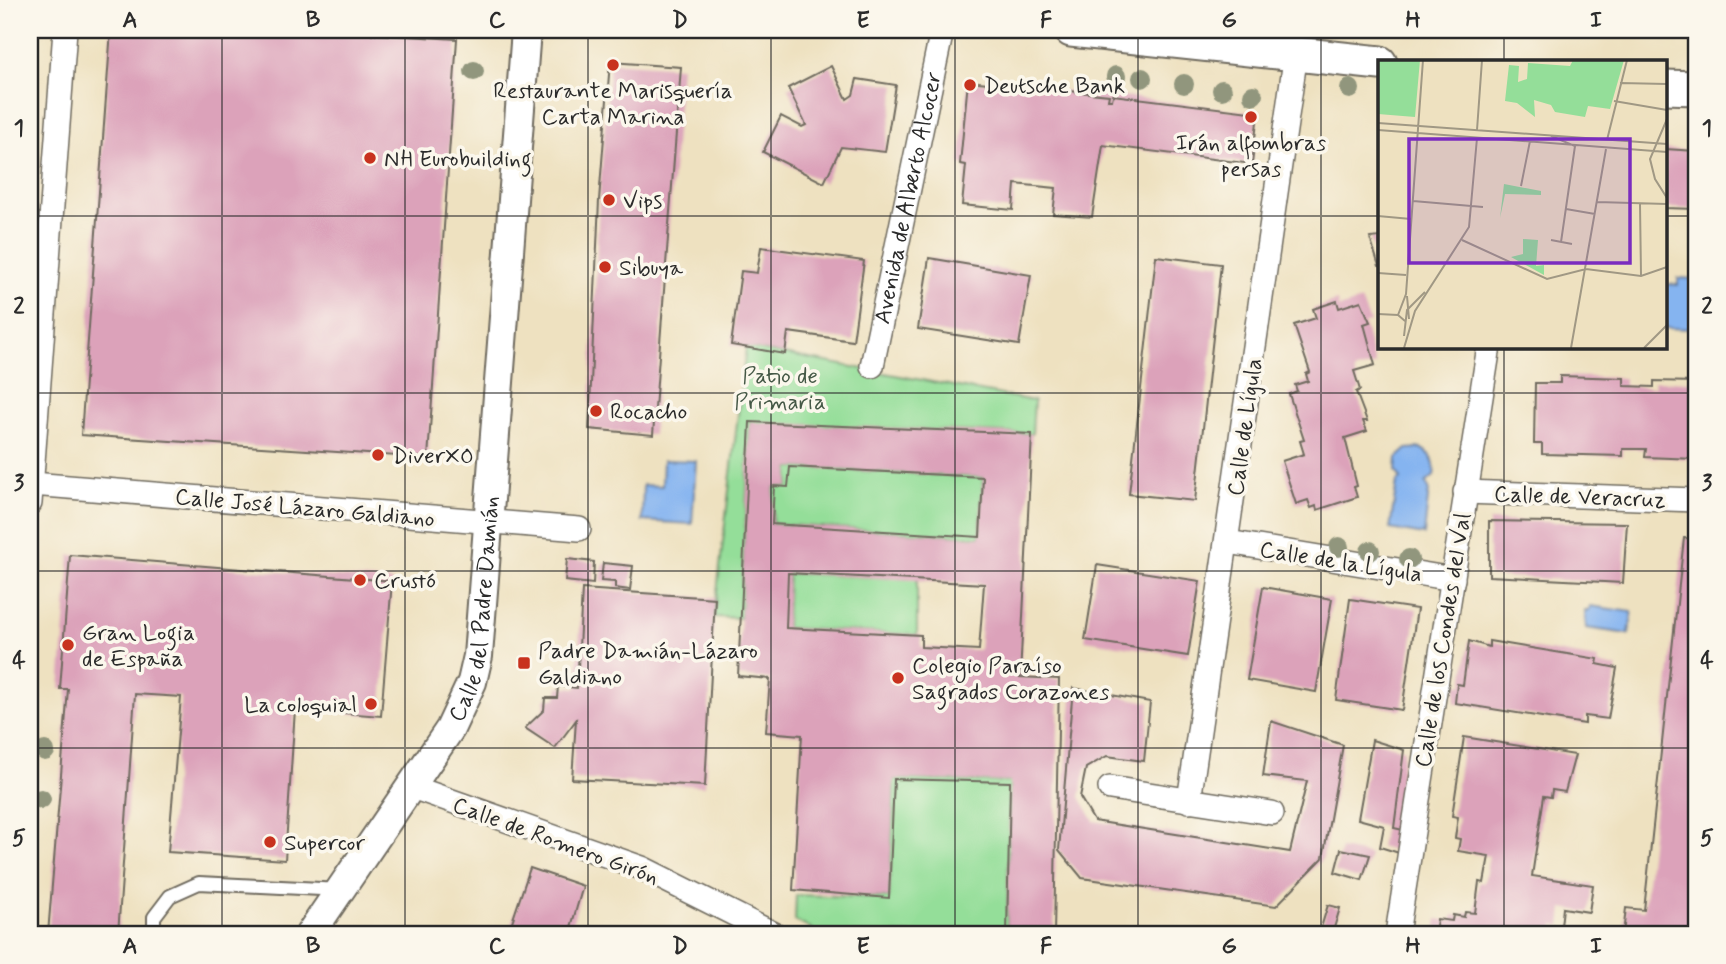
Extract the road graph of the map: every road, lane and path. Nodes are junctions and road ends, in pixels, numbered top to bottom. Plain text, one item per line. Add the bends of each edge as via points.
1 (65, 30) edge
2 (526, 30) edge
3 (942, 30) edge
4 (1071, 30) edge
5 (1258, 30) edge
6 (1296, 53) junction
7 (1378, 63) edge
8 (1666, 87) edge
9 (1696, 88) edge
10 (1489, 348) edge
11 (872, 366) dead end
12 (1465, 492) junction
13 (31, 493) edge
14 (1696, 500) edge
15 (487, 522) junction
16 (579, 529) dead end
17 (1228, 542) junction
18 (1453, 579) junction
19 (412, 787) junction
20 (1110, 788) dead end
21 (1189, 801) junction
22 (1272, 813) dead end
23 (341, 890) junction
24 (154, 934) edge
25 (310, 934) edge
26 (774, 934) edge
27 (1396, 934) edge

1 - 13 street
2 - 15 street, Calle del Padre Damián
3 - 11 street, Avenida de Alberto Alcocer
4 - 6 main road
5 - 6 street
6 - 7 main road
6 - 17 street, Calle de Lígula
8 - 9 main road
10 - 12 street, Calle de los Condes del Val
12 - 14 street, Calle de Veracruz
12 - 18 street, Calle de los Condes del Val
13 - 15 street, Calle José Lázaro Galdiano
15 - 16 street, Calle José Lázaro Galdiano
15 - 19 street, Calle del Padre Damián via 478,656 472,682 450,729
17 - 18 street, Calle de la Lígula
17 - 21 street, Calle de Lígula
18 - 27 street, Calle de los Condes del Val
19 - 23 street, Calle del Padre Damián
19 - 26 street, Calle de Romero Girón via 642,868
20 - 21 street
21 - 22 street
23 - 24 lane via 200,883 170,896 154,917
23 - 25 street, Calle del Padre Damián

